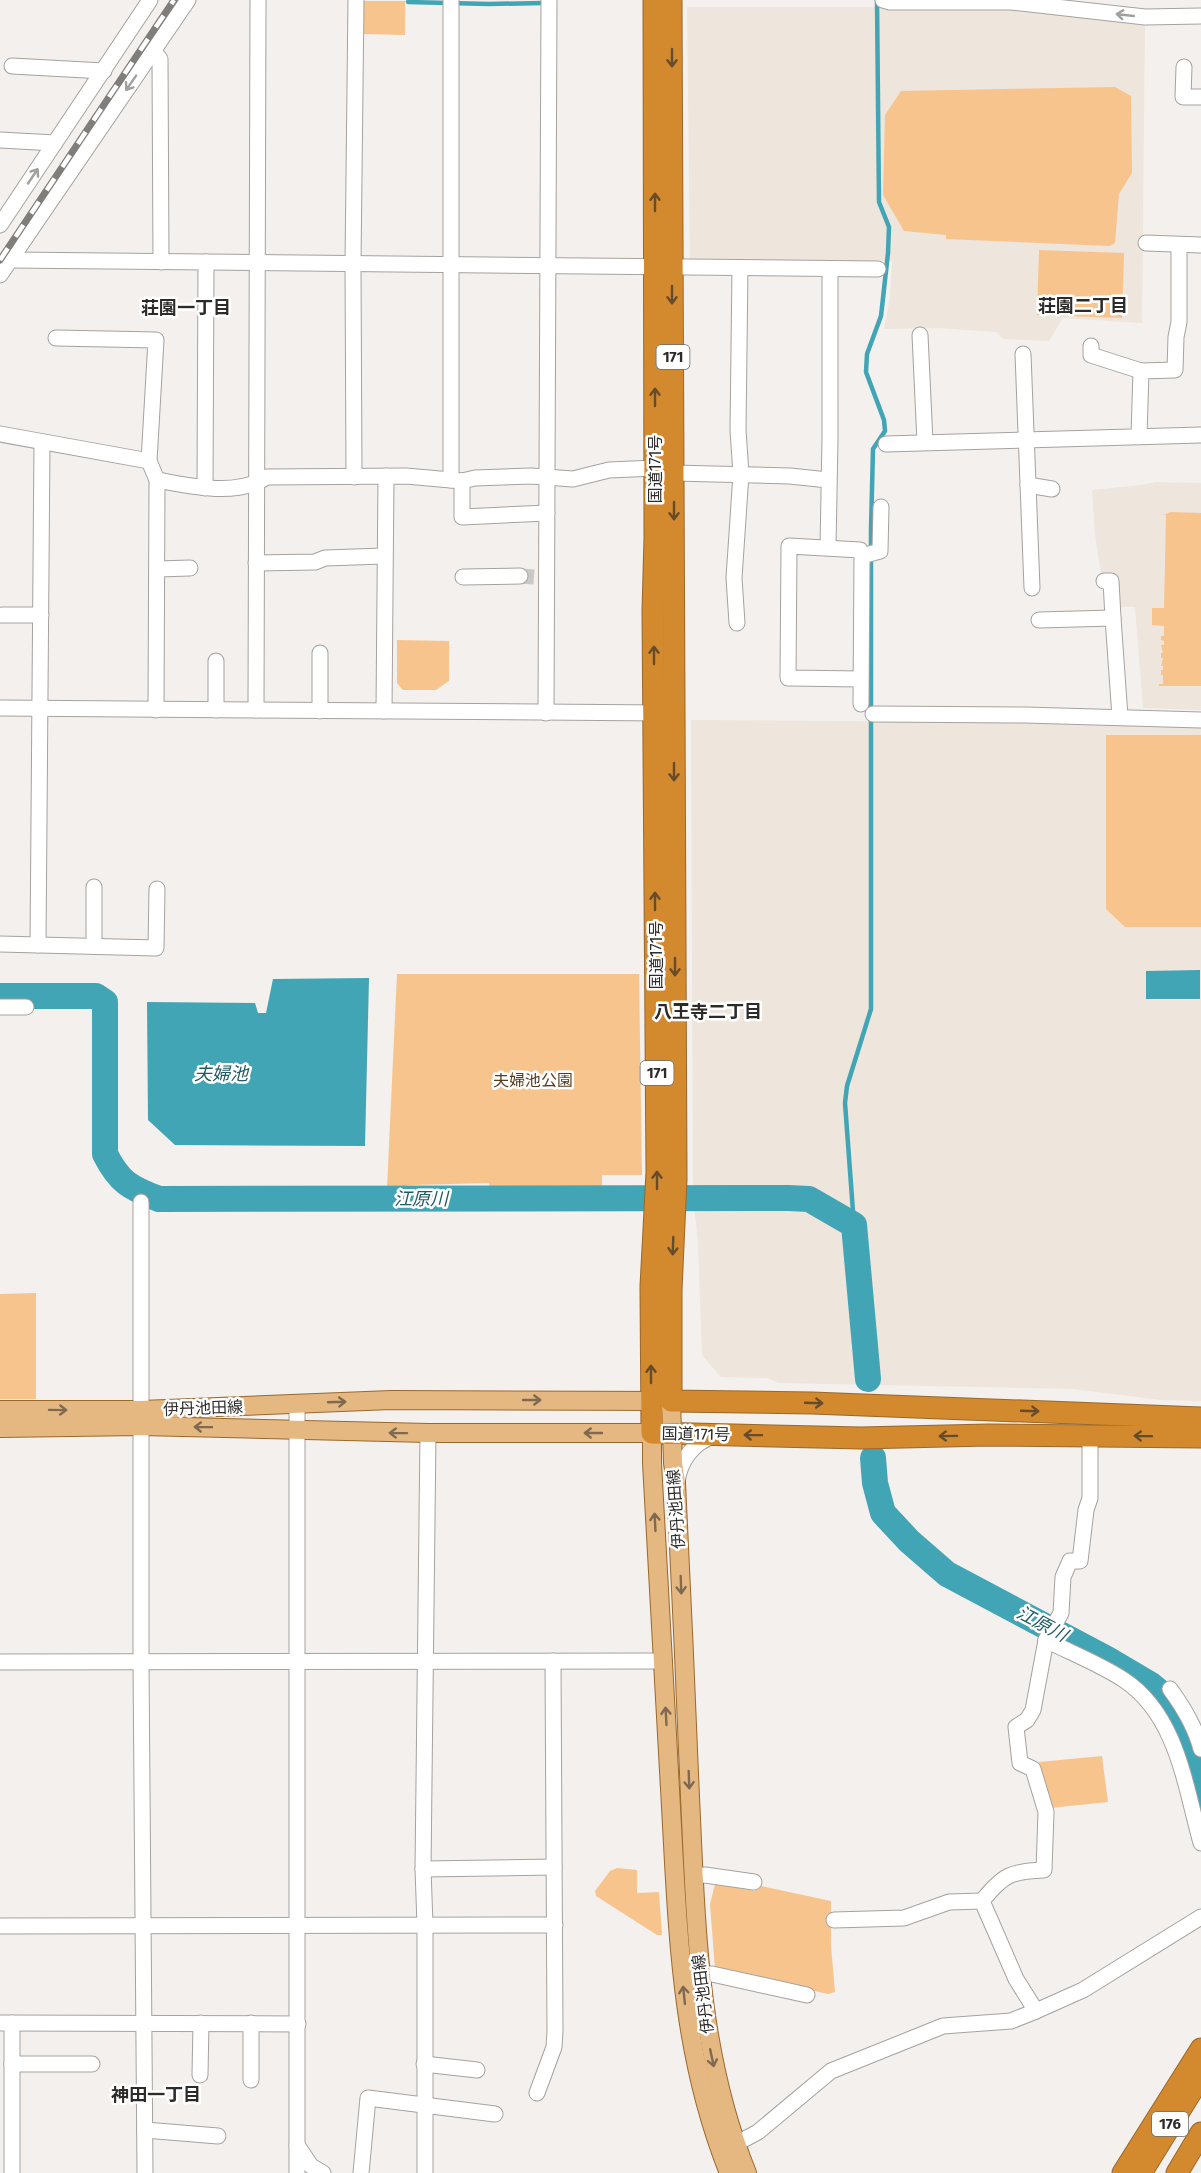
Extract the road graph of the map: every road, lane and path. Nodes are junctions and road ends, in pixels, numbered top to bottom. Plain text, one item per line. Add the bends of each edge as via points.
1 (150, 0) edge
2 (188, 0) edge
3 (258, 0) edge
4 (356, 0) edge
5 (452, 0) edge
6 (549, 0) edge
7 (654, 0) edge
8 (671, 0) edge
9 (1163, 0) edge
10 (887, 1) edge
11 (1091, 6) edge
12 (1163, 16) junction
13 (1201, 16) edge
14 (154, 51) junction
15 (12, 66) dead end
16 (1184, 67) dead end
17 (104, 71) junction
18 (1201, 97) edge
19 (0, 141) edge
20 (55, 143) junction
21 (0, 225) edge
22 (1146, 243) dead end
23 (1179, 245) junction
24 (1201, 245) edge
25 (10, 260) junction
26 (161, 262) junction
27 (206, 262) junction
28 (257, 262) junction
29 (353, 264) junction
30 (451, 265) junction
31 (548, 266) junction
32 (664, 267) junction
33 (740, 268) junction
34 (830, 269) junction
35 (878, 269) dead end
36 (0, 275) edge
37 (920, 335) dead end
38 (56, 338) dead end
39 (1091, 346) dead end
40 (1023, 354) dead end
41 (1140, 371) junction
42 (0, 434) edge
43 (1201, 435) edge
44 (1139, 436) junction
45 (1027, 440) junction
46 (42, 442) junction
47 (926, 442) junction
48 (886, 444) dead end
49 (150, 461) junction
50 (665, 470) junction
51 (741, 474) junction
52 (386, 476) junction
53 (354, 477) junction
54 (547, 478) junction
55 (157, 480) junction
56 (828, 480) junction
57 (456, 481) junction
58 (256, 484) junction
59 (1028, 485) junction
60 (205, 488) junction
61 (1052, 489) dead end
62 (881, 507) dead end
63 (547, 513) junction
64 (828, 548) junction
65 (384, 556) junction
66 (862, 556) junction
67 (256, 563) junction
68 (190, 568) dead end
69 (157, 569) junction
70 (463, 577) dead end
71 (533, 577) junction
72 (1104, 581) dead end
73 (1032, 588) dead end
74 (2, 615) dead end
75 (41, 615) junction
76 (1113, 618) junction
77 (1039, 620) dead end
78 (737, 623) dead end
79 (320, 652) dead end
80 (216, 661) dead end
81 (861, 679) junction
82 (0, 708) edge
83 (41, 709) junction
84 (156, 710) junction
85 (216, 710) junction
86 (256, 710) junction
87 (320, 711) junction
88 (384, 711) junction
89 (546, 713) junction
90 (664, 713) junction
91 (1120, 717) junction
92 (1201, 720) edge
93 (94, 887) dead end
94 (158, 889) dead end
95 (0, 944) edge
96 (38, 945) junction
97 (94, 946) junction
98 (0, 1007) edge
99 (26, 1007) dead end
100 (141, 1202) dead end
101 (661, 1401) junction
102 (297, 1403) junction
103 (0, 1410) edge
104 (141, 1418) junction
105 (1201, 1418) edge
106 (0, 1428) edge
107 (297, 1431) junction
108 (428, 1433) junction
109 (662, 1433) junction
110 (720, 1435) junction
111 (1090, 1435) junction
112 (1201, 1437) edge
113 (676, 1483) junction
114 (1046, 1640) junction
115 (426, 1660) junction
116 (553, 1661) junction
117 (662, 1661) junction
118 (0, 1662) edge
119 (141, 1662) junction
120 (298, 1663) junction
121 (1170, 1689) dead end
122 (1201, 1749) edge
123 (1201, 1843) edge
124 (554, 1867) junction
125 (423, 1869) junction
126 (693, 1876) junction
127 (753, 1882) dead end
128 (982, 1901) junction
129 (1201, 1917) edge
130 (834, 1920) dead end
131 (297, 1925) junction
132 (425, 1925) junction
133 (555, 1925) junction
134 (0, 1926) edge
135 (144, 1926) junction
136 (700, 1974) junction
137 (807, 1995) dead end
138 (1036, 2011) junction
139 (6, 2023) edge
140 (144, 2023) junction
141 (201, 2023) junction
142 (251, 2023) junction
143 (297, 2024) junction
144 (1201, 2049) edge
145 (12, 2064) junction
146 (92, 2064) dead end
147 (424, 2064) junction
148 (477, 2070) dead end
149 (200, 2075) dead end
150 (1201, 2076) edge
151 (251, 2080) dead end
152 (537, 2093) dead end
153 (424, 2104) junction
154 (495, 2114) dead end
155 (145, 2130) junction
156 (1201, 2133) edge
157 (219, 2136) dead end
158 (297, 2145) junction
159 (728, 2148) junction
160 (12, 2173) edge
161 (145, 2173) edge
162 (297, 2173) edge
163 (323, 2173) edge
164 (361, 2173) edge
165 (424, 2173) edge
166 (729, 2173) edge
167 (747, 2173) edge
168 (1123, 2173) edge
169 (1141, 2173) edge
170 (1177, 2173) edge

1 - 17 street
2 - 14 street
3 - 28 street
4 - 29 street
5 - 30 street
6 - 31 street
32 -> 7 highway, 国道171号 / 171
8 -> 32 highway, 国道171号 / 171
9 - 12 street
10 - 11 street
12 -> 11 street via 1145,17
12 - 13 street
14 -> 25 street
14 - 26 street via 160,59
15 - 17 street
16 - 18 street via 1184,97
17 - 20 street
19 - 20 street
21 -> 20 street
22 - 23 street
23 - 24 street
23 - 41 street via 1175,370
25 - 26 street
25 - 36 street
26 - 27 street
27 - 28 street
27 - 60 street
28 - 29 street
28 - 58 street
29 - 30 street
29 - 53 street
30 - 31 street
30 - 57 street
31 - 32 street
31 - 54 street
32 - 33 street
32 - 50 highway, 国道171号 / 171
33 - 34 street
33 - 51 street
34 - 35 street
34 - 56 street
37 - 47 street
38 - 49 street via 156,340
39 - 41 street via 1091,356
40 - 45 street
41 - 44 street
42 - 46 street
43 - 44 street
44 - 45 street
45 - 47 street
45 - 59 street
46 - 49 street
46 - 75 street
47 - 48 street
49 - 55 street
50 - 51 street
50 - 54 street via 609,470 573,479
50 - 90 highway, 国道171号 / 171
51 - 56 street
51 - 78 street via 734,578
52 - 53 street
52 - 57 street
52 - 65 street
53 - 58 street via 267,477
54 - 57 street via 496,476
54 - 63 street
55 - 60 street
55 - 69 street
56 - 64 street
57 - 63 street via 462,517
58 - 60 street
58 - 67 street
59 - 61 street
59 - 73 street
62 - 66 street via 880,551
63 - 71 street
64 - 66 street via 860,550
64 - 81 street via 789,546 788,678
65 - 67 street
65 - 88 street
66 - 81 street
67 - 86 street
68 - 69 street
69 - 84 street
70 - 71 street
71 - 89 street
72 - 76 street via 1111,581
74 - 75 street
75 - 83 street
76 - 77 street
76 - 91 street
79 - 87 street
80 - 85 street
81 - 91 street via 867,709
82 - 83 street
83 - 84 street
83 - 96 street
84 - 85 street
85 - 86 street
86 - 87 street
87 - 88 street
88 - 89 street
89 - 90 street
90 - 101 highway, 国道171号 / 171 via 657,1182 651,1286
91 - 92 street
93 - 97 street
94 - 97 street via 156,948
95 - 96 street
96 - 97 street
98 - 99 street
100 - 104 street
102 -> 101 main road, 伊丹池田線
101 -> 105 highway, 国道171号
101 - 109 highway, 国道171号 / 171
102 - 104 main road, 伊丹池田線
102 - 107 street
103 -> 104 main road, 伊丹池田線
104 - 106 main road, 伊丹池田線
107 -> 104 main road, 伊丹池田線
104 - 119 street
108 -> 107 main road, 伊丹池田線
107 - 120 street
109 -> 108 main road, 伊丹池田線
108 - 115 street
109 - 110 highway, 国道171号
109 - 113 main road, 伊丹池田線
117 -> 109 main road, 伊丹池田線
111 -> 110 highway, 国道171号
110 - 113 street via 691,1450
112 -> 111 highway, 国道171号
111 - 114 street via 1090,1498 1080,1561 1070,1561 1063,1576 1061,1613
113 -> 126 main road, 伊丹池田線
114 - 123 street via 1124,1680 1161,1717 1177,1755
114 - 128 street via 1033,1710 1016,1727 1020,1763 1033,1769 1046,1812 1044,1870 1017,1871 995,1884
115 - 116 street
115 - 120 street
115 - 125 street
116 - 117 street
116 - 124 street
159 -> 117 main road, 伊丹池田線 via 701,2088 688,2030 679,1946
118 - 119 street
119 - 120 street
119 - 135 street
120 - 131 street
121 - 122 street via 1186,1710
124 - 125 street
124 - 133 street
125 - 132 street
126 - 127 street
126 - 136 main road, 伊丹池田線
128 - 130 street via 949,1902 904,1918
128 - 138 street via 1016,1978
129 - 138 street via 1083,1990
131 - 132 street
131 - 135 street
131 - 143 street
132 - 133 street
132 - 147 street
133 - 152 street via 554,2047
134 - 135 street
135 - 140 street
136 - 137 street
136 -> 159 main road, 伊丹池田線
138 - 159 street via 1011,2021 944,2026 831,2071 758,2132
139 - 140 street
139 - 145 street
140 - 141 street
140 - 155 street
141 - 142 street
141 - 149 street
142 - 143 street
142 - 151 street
143 - 158 street
144 - 168 highway
145 - 146 street
145 - 160 street
147 - 148 street
147 - 153 street
150 - 169 highway, 176
153 - 154 street
153 - 164 street via 368,2098
153 - 165 street
155 - 157 street
155 - 161 street
156 - 170 highway
158 - 162 street
158 - 163 street via 311,2166
159 - 166 main road, 伊丹池田線
159 - 167 main road, 伊丹池田線

